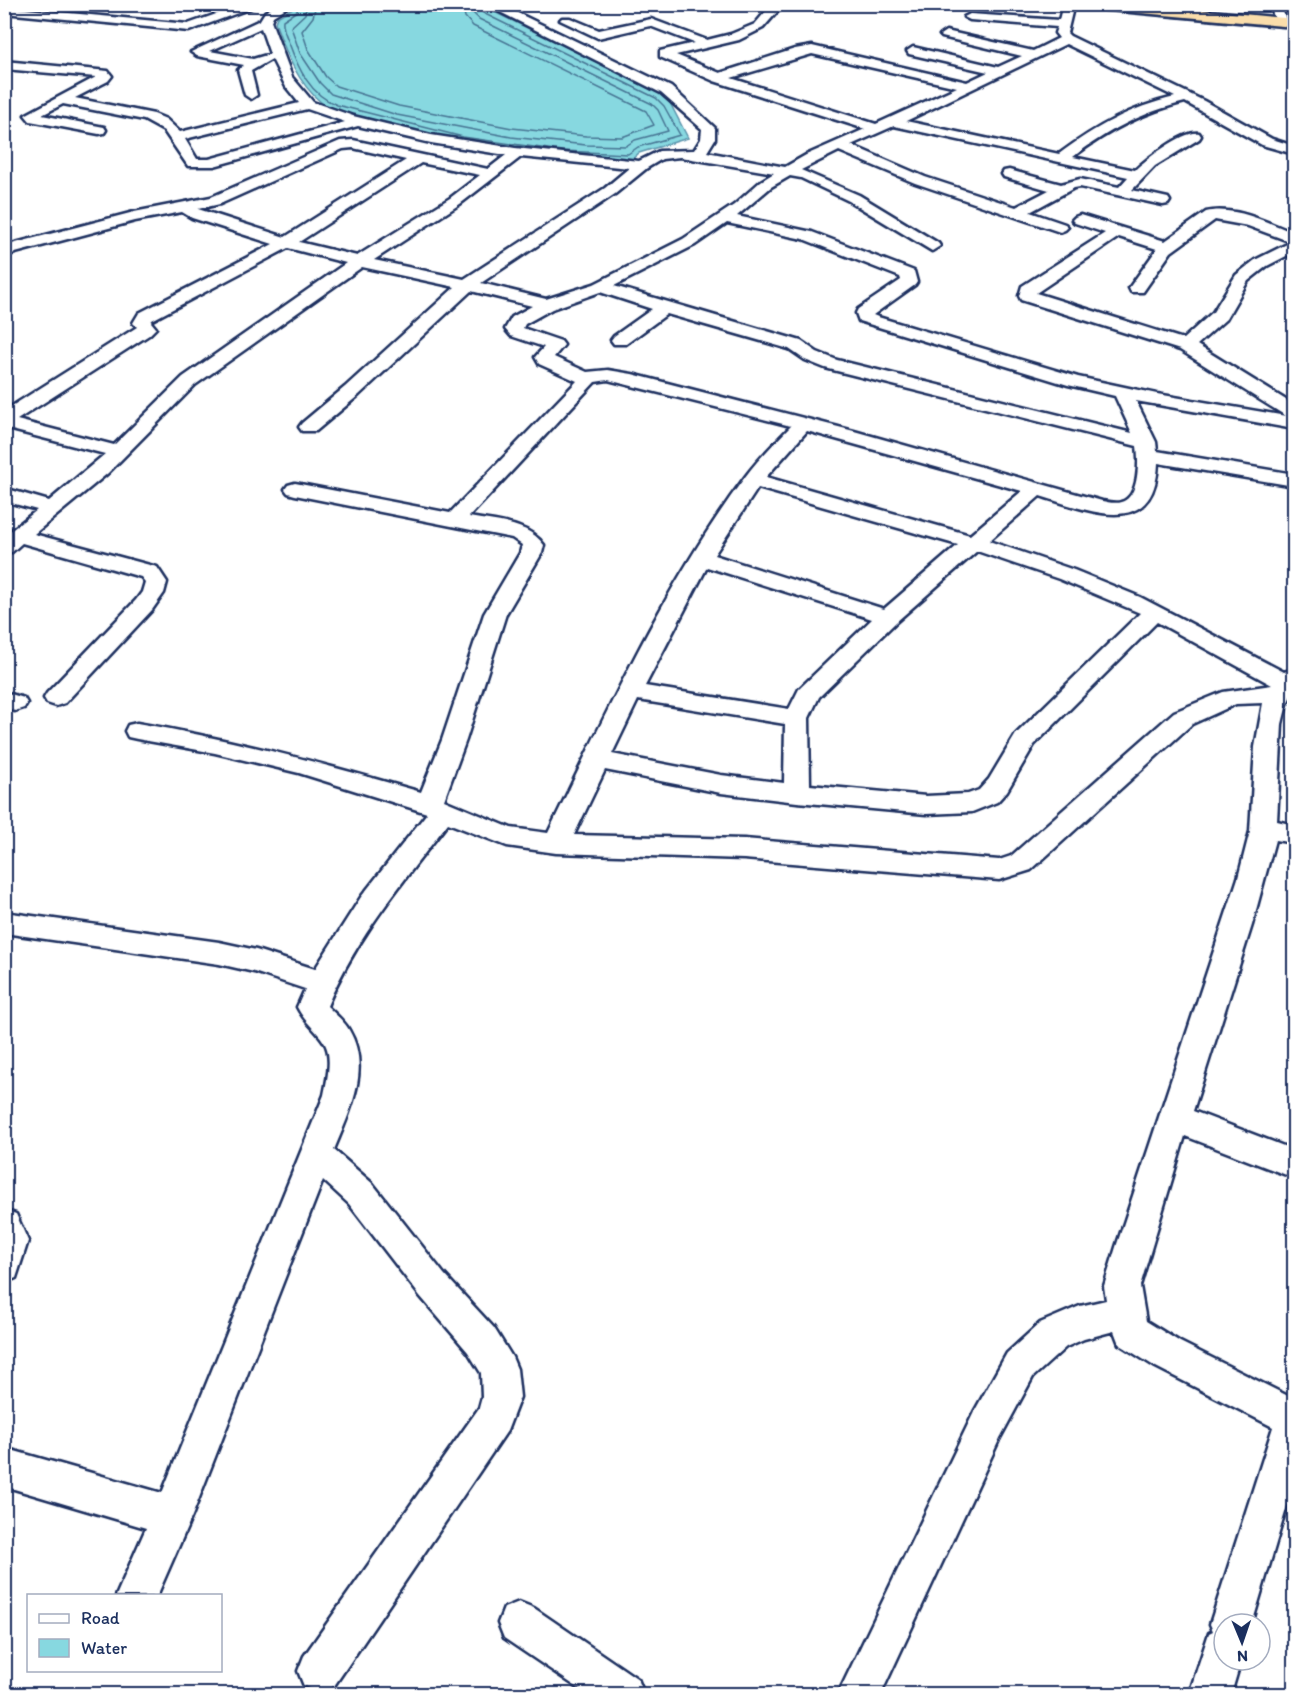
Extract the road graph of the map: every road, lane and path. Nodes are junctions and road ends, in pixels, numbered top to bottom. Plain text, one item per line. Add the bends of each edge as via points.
1 (257, 4) edge
2 (287, 4) edge
3 (489, 4) edge
4 (779, 4) edge
5 (1069, 4) edge
6 (1087, 4) edge
7 (1133, 4) edge
8 (4, 10) edge
9 (553, 15) dead end
10 (970, 17) dead end
11 (1285, 17) edge
12 (265, 22) junction
13 (1065, 31) junction
14 (749, 32) junction
15 (946, 35) dead end
16 (771, 38) dead end
17 (792, 43) dead end
18 (706, 44) junction
19 (812, 50) junction
20 (913, 51) dead end
21 (276, 53) junction
22 (1032, 54) junction
23 (254, 63) junction
24 (4, 65) edge
25 (999, 70) junction
26 (718, 78) junction
27 (968, 86) junction
28 (251, 95) dead end
29 (1187, 98) junction
30 (62, 100) junction
31 (308, 105) junction
32 (360, 122) junction
33 (885, 126) junction
34 (99, 130) dead end
35 (1194, 136) dead end
36 (176, 137) junction
37 (840, 146) junction
38 (1294, 150) edge
39 (517, 154) junction
40 (698, 154) junction
41 (417, 159) junction
42 (1061, 159) junction
43 (642, 165) junction
44 (788, 171) junction
45 (493, 174) junction
46 (1009, 174) dead end
47 (1138, 175) junction
48 (1062, 189) junction
49 (1121, 192) junction
50 (1163, 201) dead end
51 (186, 208) junction
52 (1016, 213) junction
53 (725, 218) junction
54 (1080, 220) dead end
55 (1060, 227) dead end
56 (1118, 231) junction
57 (1294, 238) edge
58 (287, 243) junction
59 (932, 246) dead end
60 (1294, 246) edge
61 (1168, 247) junction
62 (4, 251) edge
63 (358, 262) junction
64 (467, 285) junction
65 (600, 287) junction
66 (1137, 288) dead end
67 (546, 305) junction
68 (662, 307) junction
69 (620, 340) dead end
70 (1186, 346) junction
71 (585, 378) junction
72 (1122, 392) junction
73 (1294, 413) edge
74 (4, 421) edge
75 (1294, 423) edge
76 (803, 424) junction
77 (309, 427) dead end
78 (1147, 449) junction
79 (119, 452) junction
80 (753, 480) junction
81 (1294, 480) edge
82 (295, 489) dead end
83 (1036, 489) junction
84 (4, 494) edge
85 (52, 508) junction
86 (454, 521) junction
87 (12, 541) edge
88 (972, 542) junction
89 (701, 558) junction
90 (1154, 612) junction
91 (888, 617) junction
92 (1289, 681) edge
93 (630, 691) junction
94 (56, 698) dead end
95 (797, 717) junction
96 (137, 731) dead end
97 (597, 760) junction
98 (797, 794) junction
99 (437, 807) junction
100 (1263, 828) junction
101 (1294, 834) edge
102 (556, 844) junction
103 (4, 922) edge
104 (321, 982) junction
105 (1175, 1118) junction
106 (317, 1155) junction
107 (1294, 1164) edge
108 (4, 1225) edge
109 (4, 1267) edge
110 (1125, 1312) junction
111 (1294, 1419) edge
112 (4, 1467) edge
113 (172, 1516) junction
114 (137, 1594) edge
115 (1235, 1612) edge
116 (519, 1623) dead end
117 (320, 1671) dead end
118 (1217, 1672) edge
119 (623, 1695) edge
120 (860, 1695) edge
121 (1210, 1695) edge

1 - 8 street via 189,28
2 - 12 street via 269,14
3 - 40 street via 676,97 708,128 709,140
4 - 14 street
5 - 13 street
6 - 11 highway
7 - 11 highway
9 - 18 street via 598,34 651,22
10 - 13 street
12 - 21 street
12 - 23 street via 197,52
13 - 22 street
13 - 29 street
14 - 16 street
14 - 18 street
15 - 22 street
17 - 19 street
18 - 26 street via 664,54
19 - 26 street
19 - 27 street
20 - 25 street
21 - 23 street
21 - 31 street via 300,99
22 - 25 street
23 - 28 street via 243,74
24 - 30 street via 106,76
25 - 27 street
26 - 33 street
27 - 33 street
29 - 38 street via 1267,142
29 - 42 street via 1133,112
30 - 34 street via 32,117
30 - 36 street via 150,117
31 - 32 street
31 - 36 street
32 - 36 street via 202,164 193,163
32 - 39 street
33 - 37 street
33 - 42 street
35 - 47 street via 1167,151
37 - 44 street
37 - 52 street via 881,165
39 - 43 street
39 - 45 street
40 - 43 street via 659,155
40 - 44 street
41 - 45 street
41 - 51 street via 353,144 340,145 227,197
41 - 58 street
42 - 47 street
43 - 64 street via 610,191
44 - 53 street
44 - 59 street via 818,179
45 - 63 street
46 - 48 street
47 - 49 street
48 - 49 street via 1080,183
48 - 52 street
49 - 50 street
51 - 58 street via 197,215
51 - 62 street via 134,217
52 - 55 street
53 - 65 street via 672,252
53 - 72 street via 807,236 908,274 909,282 864,313 872,321
54 - 56 street
56 - 61 street
56 - 70 street via 1028,290 1027,296
57 - 61 street via 1217,214 1206,217
58 - 63 street
58 - 74 street via 145,317 141,322 147,328 143,331
60 - 70 street via 1242,278 1220,315
61 - 66 street
63 - 64 street
63 - 79 street via 189,381
64 - 67 street
64 - 77 street
65 - 67 street
65 - 68 street
67 - 71 street via 518,321 514,329 555,345 545,360
68 - 69 street via 658,314
68 - 78 street via 795,345 811,357 831,364
70 - 73 street
71 - 76 street via 626,378
71 - 86 street via 584,387
72 - 75 street
72 - 78 street
74 - 79 street
76 - 80 street
76 - 83 street
78 - 81 street
78 - 83 street via 1144,489 1130,507 1100,507
79 - 85 street
80 - 88 street
80 - 89 street
82 - 86 street
83 - 88 street
84 - 85 street
85 - 87 street
86 - 99 street via 518,533 533,545 495,614
87 - 94 street via 150,572 156,582 144,605
88 - 90 street via 1072,576
88 - 91 street
89 - 91 street
89 - 93 street
90 - 92 street
90 - 98 street via 1025,740 987,796 953,805
91 - 95 street via 820,680
92 - 100 street via 1268,744
92 - 102 street via 1232,697 1183,718 1020,863 999,870 744,849
93 - 95 street
93 - 97 street
95 - 98 street
96 - 99 street via 303,766
97 - 98 street
97 - 102 street
99 - 102 street via 507,837
99 - 104 street
100 - 101 street
100 - 105 street via 1242,915
103 - 104 street via 219,953
104 - 106 street via 312,1007 316,1016 336,1033 342,1050 343,1074 340,1095
105 - 107 street
105 - 110 street via 1122,1286
106 - 113 street
106 - 117 street via 361,1194 481,1340 499,1369 501,1397 494,1418
108 - 109 street via 11,1241
110 - 111 street via 1132,1332
110 - 120 street via 1080,1323 1053,1335 1020,1365 987,1425
111 - 115 street
112 - 113 street
113 - 114 street
116 - 119 street
118 - 121 street

